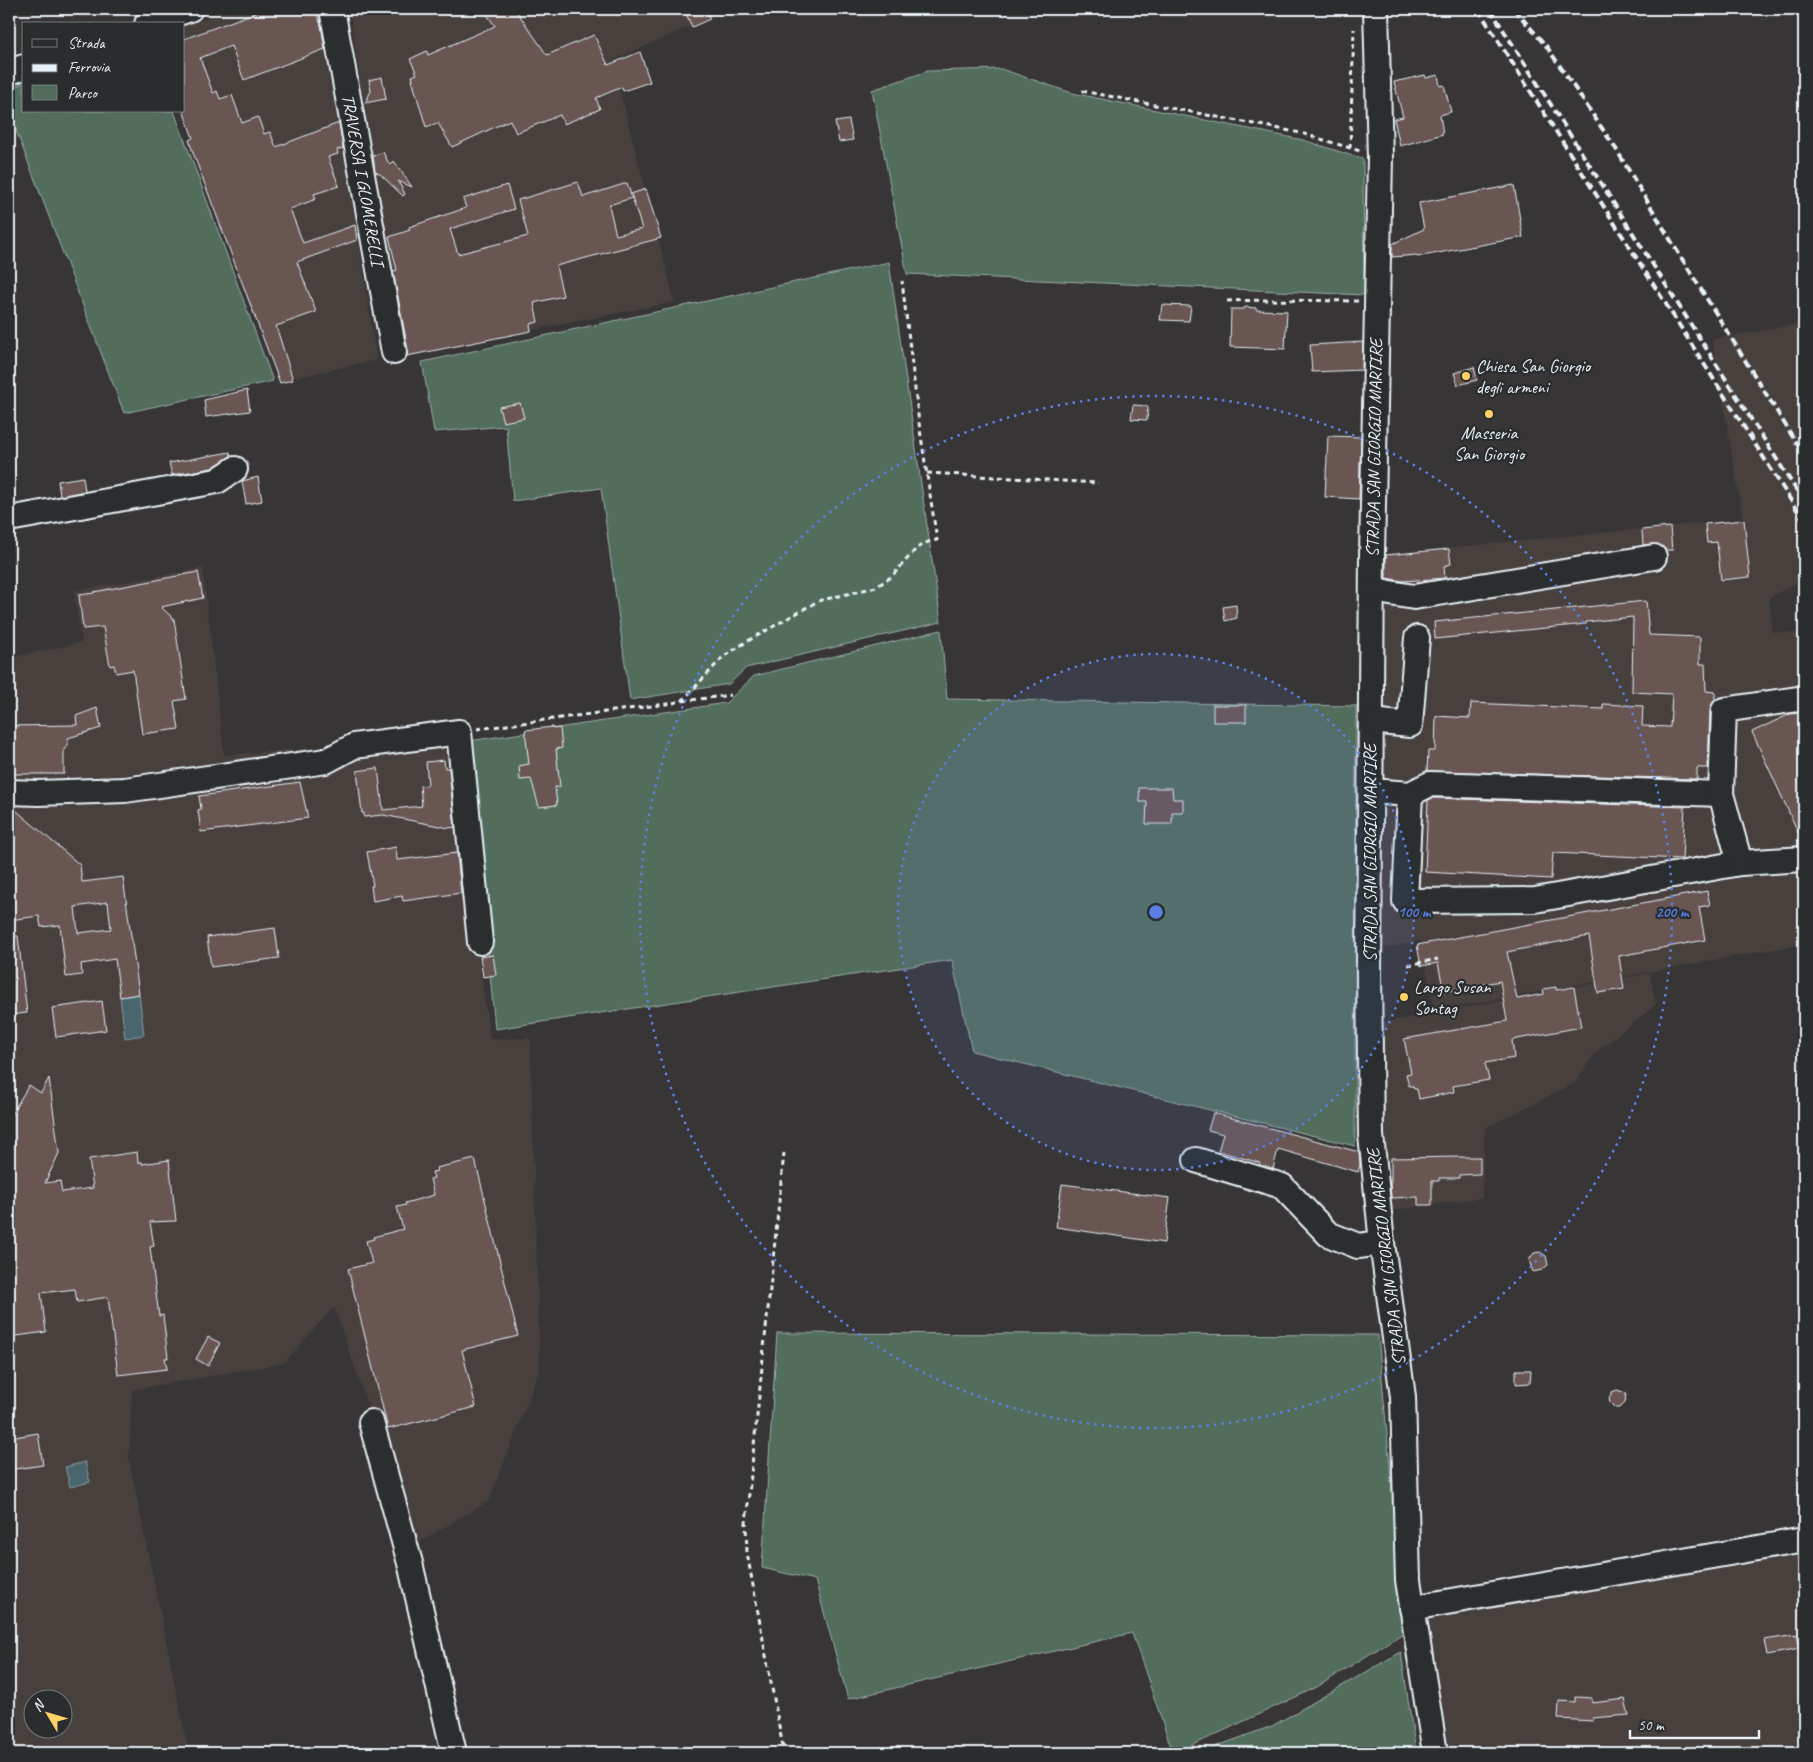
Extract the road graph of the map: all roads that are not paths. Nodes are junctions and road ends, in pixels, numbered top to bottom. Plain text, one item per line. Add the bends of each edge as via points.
1 (190, 9) edge
2 (332, 9) edge
3 (1376, 9) edge
4 (153, 22) edge
5 (22, 68) edge
6 (9, 72) edge
7 (394, 352) dead end
8 (235, 470) dead end
9 (9, 520) edge
10 (1654, 557) dead end
11 (1372, 590) junction
12 (1417, 638) dead end
13 (1804, 698) edge
14 (1371, 721) junction
15 (1371, 791) junction
16 (11, 792) edge
17 (1410, 794) junction
18 (1721, 794) junction
19 (1804, 860) edge
20 (1740, 863) junction
21 (480, 942) dead end
22 (1196, 1160) dead end
23 (1382, 1243) junction
24 (371, 1422) dead end
25 (1804, 1540) edge
26 (1412, 1608) junction
27 (454, 1753) edge
28 (1435, 1753) edge

1 - 4 street
2 - 7 street, TRAVERSA I GLOMERELLI
3 - 11 street, STRADA SAN GIORGIO MARTIRE via 1380,158
5 - 6 street
8 - 9 street via 217,481
10 - 11 street via 1414,597
11 - 14 street, STRADA SAN GIORGIO MARTIRE
12 - 14 street via 1410,725
13 - 18 street via 1724,710
14 - 15 street, STRADA SAN GIORGIO MARTIRE
15 - 17 street
15 - 23 street, STRADA SAN GIORGIO MARTIRE via 1371,1135
16 - 21 street via 125,790 326,761 354,746 459,732
17 - 18 street via 1430,784
17 - 20 street via 1405,901 1535,900
18 - 20 street
19 - 20 street
22 - 23 street via 1282,1186 1328,1234 1358,1246
23 - 26 street, STRADA SAN GIORGIO MARTIRE via 1403,1397 1408,1580
24 - 27 street via 410,1563
25 - 26 street
26 - 28 street, STRADA SAN GIORGIO MARTIRE

